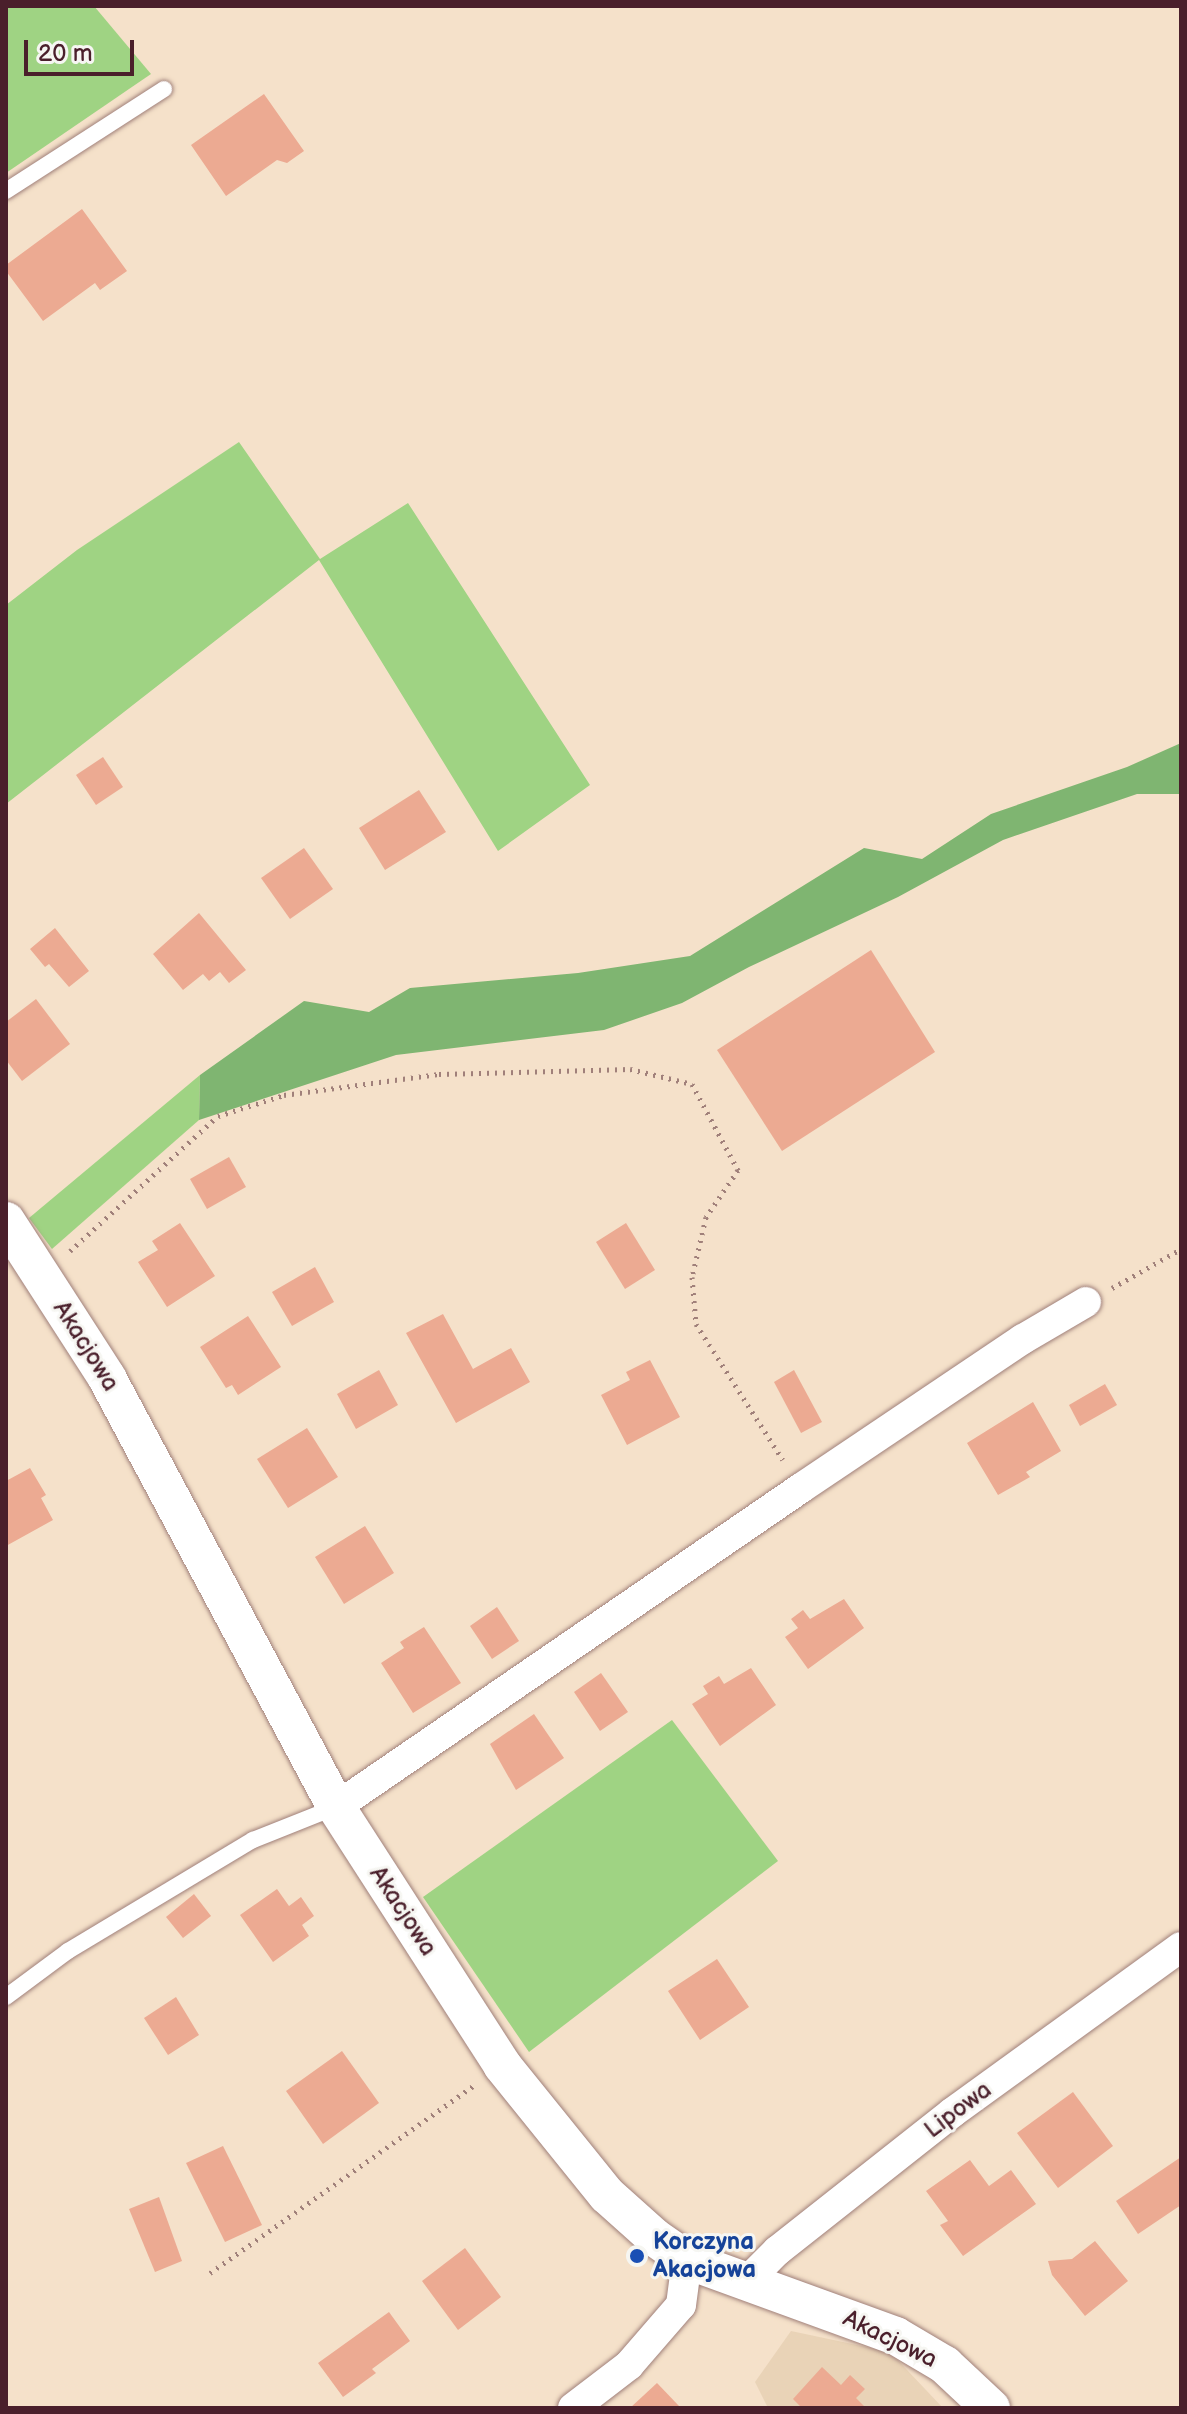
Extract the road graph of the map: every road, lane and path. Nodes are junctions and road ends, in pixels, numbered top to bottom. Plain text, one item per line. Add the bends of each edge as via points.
1 (164, 89) dead end
2 (6, 191) edge
3 (6, 1221) edge
4 (1181, 1249) edge
5 (43, 1276) junction
6 (1086, 1302) joint
7 (801, 1488) junction
8 (336, 1807) junction
9 (1181, 1947) edge
10 (6, 1997) edge
11 (502, 2065) junction
12 (687, 2260) junction
13 (210, 2273) dead end
14 (744, 2284) junction
15 (573, 2408) edge
16 (991, 2408) edge

1 - 2 lane
3 - 5 street, Akacjowa
4 - 6 path
5 - 7 path via 218,1116 284,1095 439,1074 630,1069 692,1084 738,1170 706,1217 692,1277 696,1324
5 - 8 street, Akacjowa via 107,1378
6 - 7 street
7 - 8 street
8 - 10 lane via 253,1840 68,1951
8 - 11 street, Akacjowa
9 - 14 street, Lipowa via 953,2112 777,2251
11 - 12 street, Akacjowa via 607,2195
11 - 13 path
12 - 14 street, Akacjowa
12 - 15 street via 681,2305 629,2365
14 - 16 street, Akacjowa via 896,2336 945,2365

